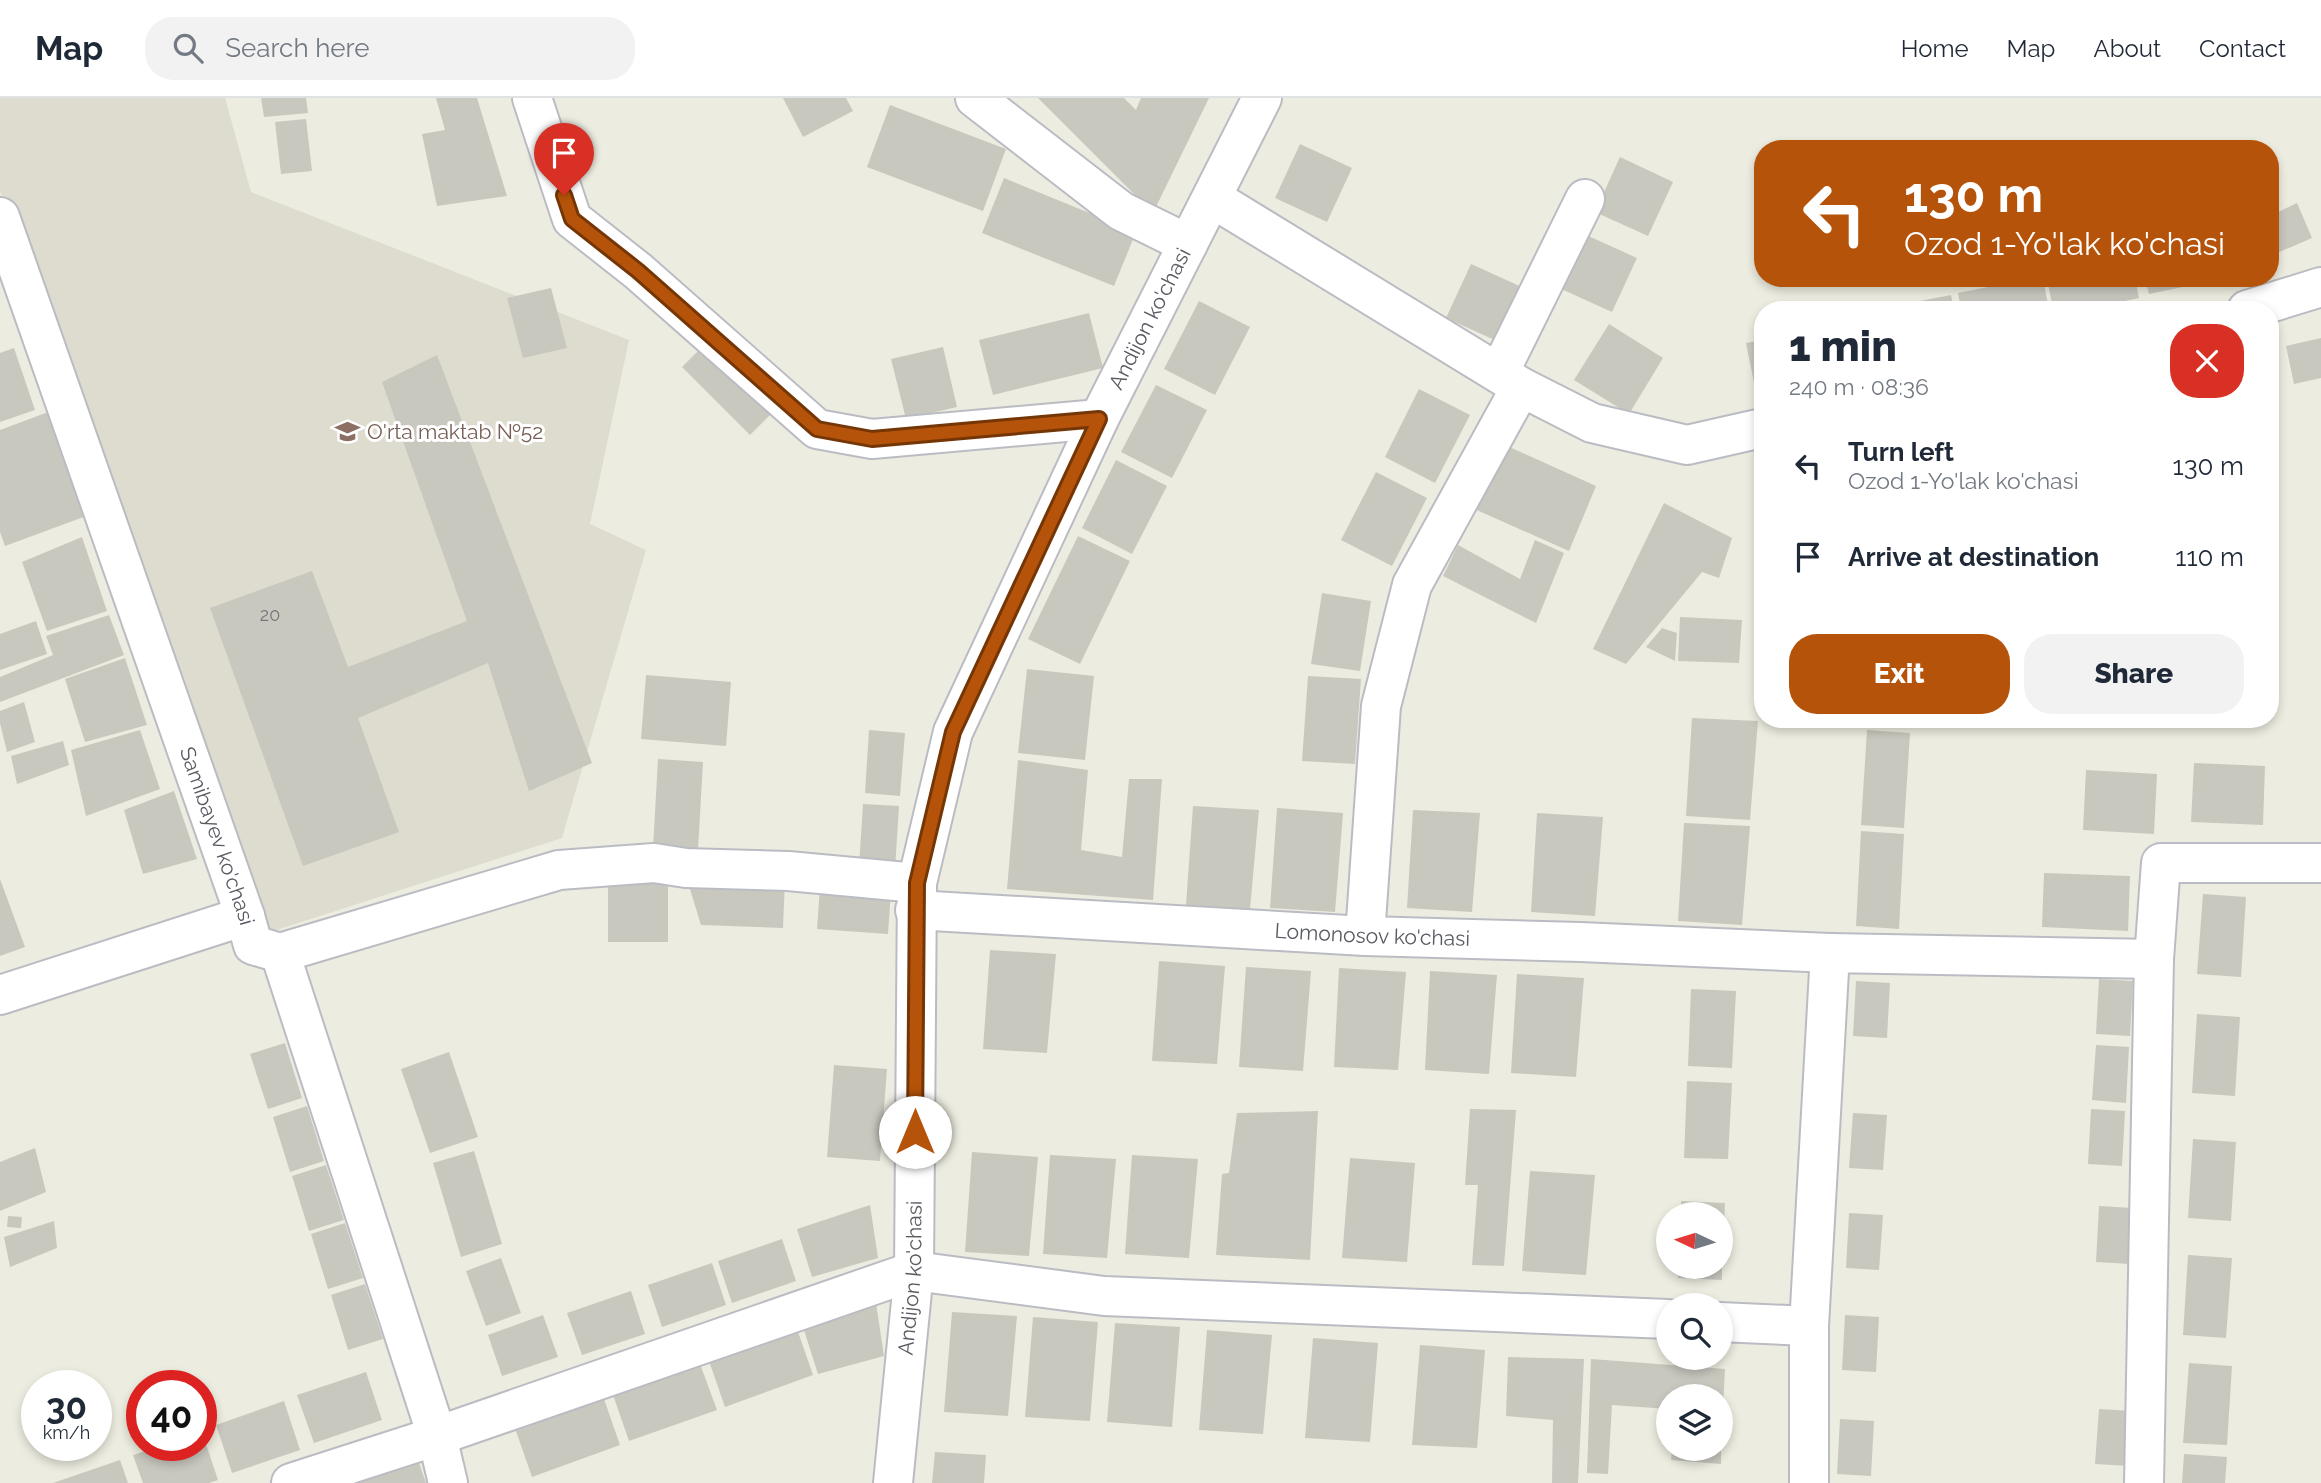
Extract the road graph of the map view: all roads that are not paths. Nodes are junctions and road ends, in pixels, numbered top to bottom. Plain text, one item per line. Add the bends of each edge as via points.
1 (532, 98) edge
2 (975, 98) edge
3 (1262, 98) edge
4 (1212, 198) junction
5 (1585, 199) dead end
6 (0, 218) edge
7 (1188, 244) junction
8 (2321, 288) edge
9 (2277, 301) edge
10 (1510, 380) junction
11 (1099, 419) junction
12 (1754, 430) edge
13 (2321, 863) edge
14 (916, 896) junction
15 (245, 916) junction
16 (1365, 936) junction
17 (280, 953) junction
18 (1830, 953) junction
19 (2154, 959) junction
20 (0, 995) edge
21 (914, 1271) junction
22 (1656, 1319) edge
23 (1733, 1323) edge
24 (1809, 1326) junction
25 (437, 1436) junction
26 (291, 1483) edge
27 (448, 1483) edge
28 (893, 1483) edge
29 (1809, 1483) edge
30 (2144, 1483) edge

1 - 11 street via 572,219 817,429 872,439
2 - 7 street via 1121,211
3 - 4 street, Andijon ko'chasi
4 - 7 street, Andijon ko'chasi
4 - 10 street
5 - 10 street
6 - 15 street, Samibayev ko'chasi
7 - 11 street, Andijon ko'chasi
8 - 9 street
10 - 12 street via 1592,423 1687,445
10 - 16 street via 1412,585 1381,706
11 - 14 street, Andijon ko'chasi via 953,732
13 - 19 street via 2161,863
14 - 16 street, Lomonosov ko'chasi
14 - 17 street, Lomonosov ko'chasi via 788,871 654,863 559,870
14 - 21 street, Andijon ko'chasi
15 - 17 street, Samibayev ko'chasi via 253,945
15 - 20 street
16 - 18 street, Lomonosov ko'chasi
17 - 25 street
18 - 19 street, Lomonosov ko'chasi
18 - 24 street
19 - 30 street
21 - 22 street via 1104,1296
21 - 25 street
21 - 28 street, Andijon ko'chasi
23 - 24 street
24 - 29 street
25 - 26 street
25 - 27 street

